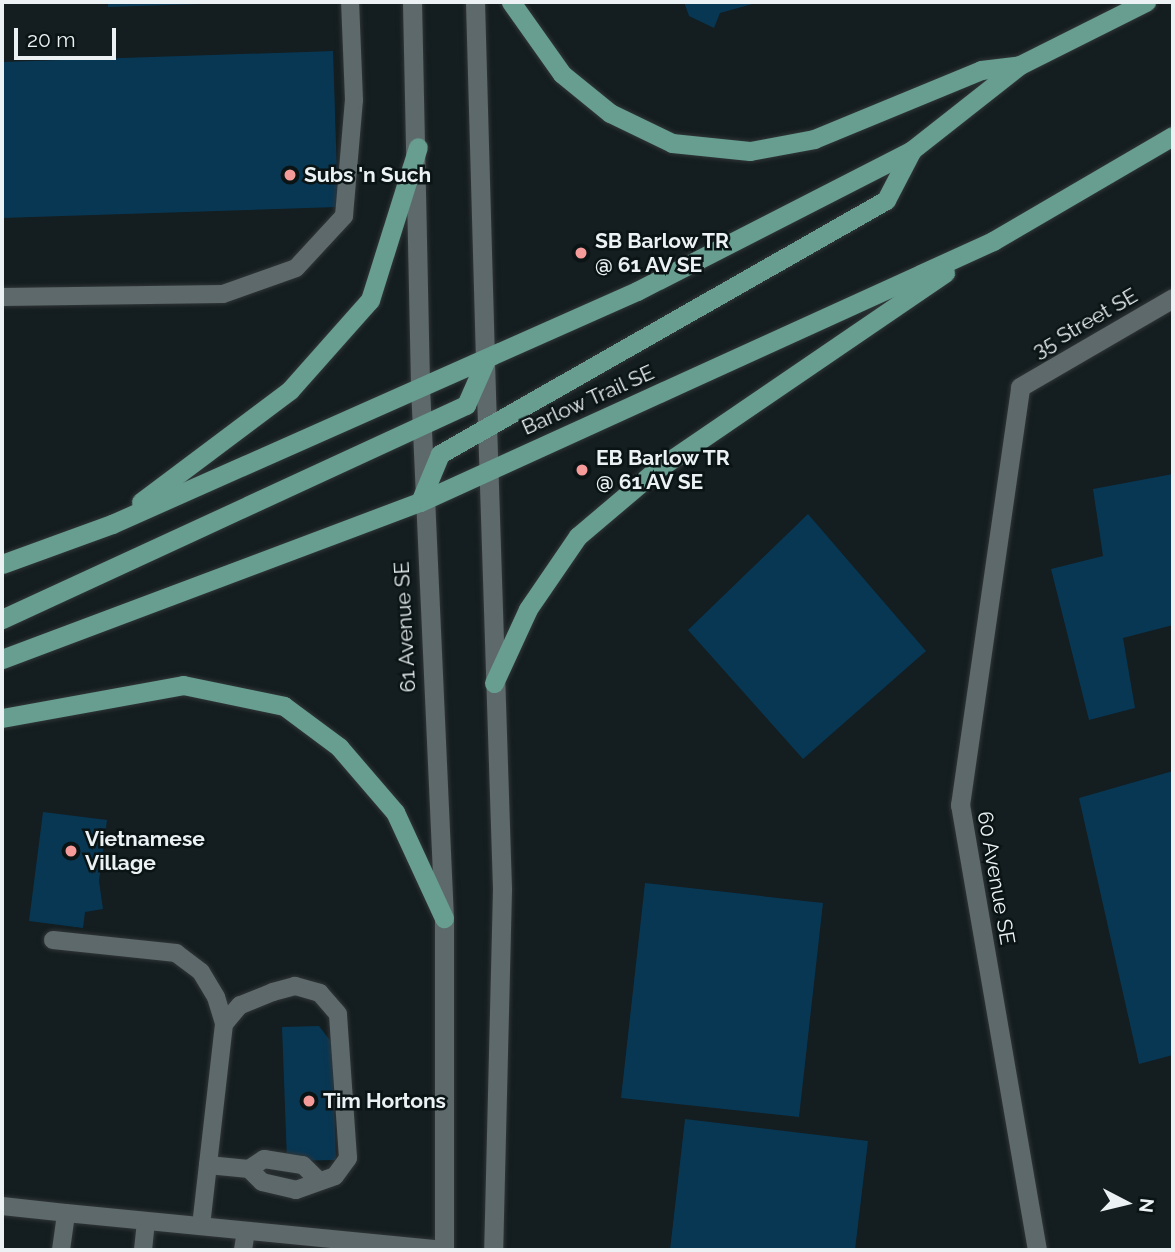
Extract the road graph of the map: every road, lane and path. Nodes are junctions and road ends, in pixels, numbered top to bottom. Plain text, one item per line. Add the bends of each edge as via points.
1 (350, 2) edge
2 (411, 2) edge
3 (475, 2) edge
4 (511, 2) edge
5 (1146, 2) edge
6 (1020, 65) junction
7 (1173, 136) edge
8 (418, 147) junction
9 (912, 150) junction
10 (993, 241) junction
11 (2, 297) edge
12 (1173, 298) edge
13 (485, 362) junction
14 (419, 386) junction
15 (1020, 387) joint
16 (484, 425) junction
17 (420, 426) junction
18 (485, 471) junction
19 (420, 502) junction
20 (111, 524) junction
21 (2, 564) edge
22 (2, 619) edge
23 (2, 659) edge
24 (494, 683) junction
25 (2, 718) edge
26 (444, 918) junction
27 (53, 940) dead end
28 (225, 1024) junction
29 (208, 1165) junction
30 (249, 1169) junction
31 (317, 1179) junction
32 (2, 1206) edge
33 (66, 1213) junction
34 (146, 1221) junction
35 (201, 1226) junction
36 (246, 1231) junction
37 (61, 1250) edge
38 (143, 1250) edge
39 (243, 1250) edge
40 (444, 1250) edge
41 (493, 1250) edge
42 (1037, 1250) edge

1 - 11 lane via 354,100 344,216 296,268 223,294
2 - 8 street, 61 Avenue SE
3 - 13 street
4 - 6 main road via 562,74 610,113 672,144 750,151 814,139 981,70
5 - 6 main road
6 - 9 main road
7 - 10 main road, Barlow Trail SE
8 - 14 street, 61 Avenue SE
8 - 20 main road via 370,300 290,390
9 - 13 main road
9 - 16 main road via 886,200
10 - 18 main road, Barlow Trail SE
10 - 24 main road via 656,470 578,536 528,609
12 - 15 street, 35 Street SE
13 - 14 main road
13 - 16 street
13 - 17 main road via 466,405
14 - 17 street, 61 Avenue SE
14 - 20 main road
15 - 42 street, 60 Avenue SE via 960,805
16 - 18 street
16 - 19 main road via 440,454
17 - 19 street, 61 Avenue SE
17 - 22 main road
18 - 19 main road, Barlow Trail SE
18 - 24 street
19 - 23 main road, Barlow Trail SE
19 - 26 street, 61 Avenue SE
20 - 21 main road
24 - 41 street via 502,889
25 - 26 main road via 183,685 284,706 339,747 395,812
26 - 40 street, 61 Avenue SE
27 - 28 lane via 176,953 201,972
28 - 29 lane
28 - 31 lane via 240,1005 295,986 320,993 338,1014 348,1158 335,1176
29 - 30 lane
29 - 35 lane
30 - 31 lane via 262,1182 296,1190
30 - 31 lane via 264,1159 303,1164
32 - 33 lane
33 - 34 lane
33 - 37 lane
34 - 35 lane
34 - 38 lane
35 - 36 lane
36 - 39 lane
36 - 40 lane

